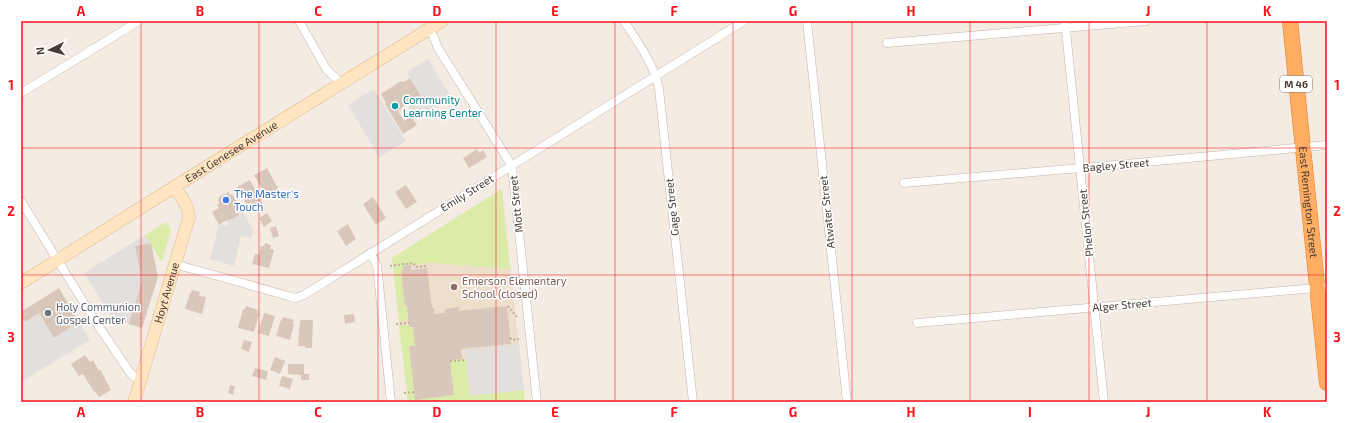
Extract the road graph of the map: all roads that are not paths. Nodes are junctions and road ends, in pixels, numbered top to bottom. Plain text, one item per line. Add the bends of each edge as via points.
1 (139, 21) edge
2 (299, 21) edge
3 (442, 21) edge
4 (624, 21) edge
5 (744, 21) edge
6 (807, 21) edge
7 (1146, 21) edge
8 (1290, 21) edge
9 (1066, 25) edge
10 (430, 28) junction
11 (887, 43) dead end
12 (656, 75) junction
13 (341, 83) junction
14 (21, 93) edge
15 (1327, 145) edge
16 (1302, 147) junction
17 (512, 166) junction
18 (1080, 168) junction
19 (904, 182) dead end
20 (174, 186) junction
21 (21, 201) edge
22 (370, 253) junction
23 (57, 261) junction
24 (174, 264) junction
25 (21, 283) edge
26 (1322, 287) edge
27 (1095, 307) junction
28 (917, 323) dead end
29 (140, 381) junction
30 (1327, 383) edge
31 (134, 402) edge
32 (392, 402) edge
33 (538, 402) edge
34 (693, 402) edge
35 (847, 402) edge
36 (1104, 402) edge

1 - 14 street
2 - 13 street via 327,70
3 - 10 main road, East Genesee Avenue
4 - 12 street, Gage Street
5 - 12 street, Emily Street
6 - 35 street, Atwater Street
7 - 9 street
8 - 16 highway, East Remington Street / M 46
9 - 11 street
9 - 18 street, Phelon Street
10 - 13 main road, East Genesee Avenue
10 - 17 street, Mott Street via 438,48
12 - 17 street, Emily Street
12 - 34 street, Gage Street
13 - 20 main road, East Genesee Avenue
15 - 16 street, Bagley Street
16 - 18 street, Bagley Street
16 - 26 highway, East Remington Street / M 46
17 - 22 street, Emily Street
17 - 33 street, Mott Street
18 - 19 street, Bagley Street
18 - 27 street, Phelon Street
20 - 23 main road, East Genesee Avenue
20 - 24 main road, Hoyt Avenue via 188,210 189,217
21 - 23 street
22 - 24 street, Emily Street via 296,298
22 - 32 street via 377,265
23 - 25 main road, East Genesee Avenue
23 - 29 street via 96,324 131,374
24 - 29 main road, Hoyt Avenue
26 - 27 street, Alger Street
26 - 30 highway, East Remington Street / M 46
27 - 28 street, Alger Street
27 - 36 street, Phelon Street
29 - 31 main road, Hoyt Avenue

